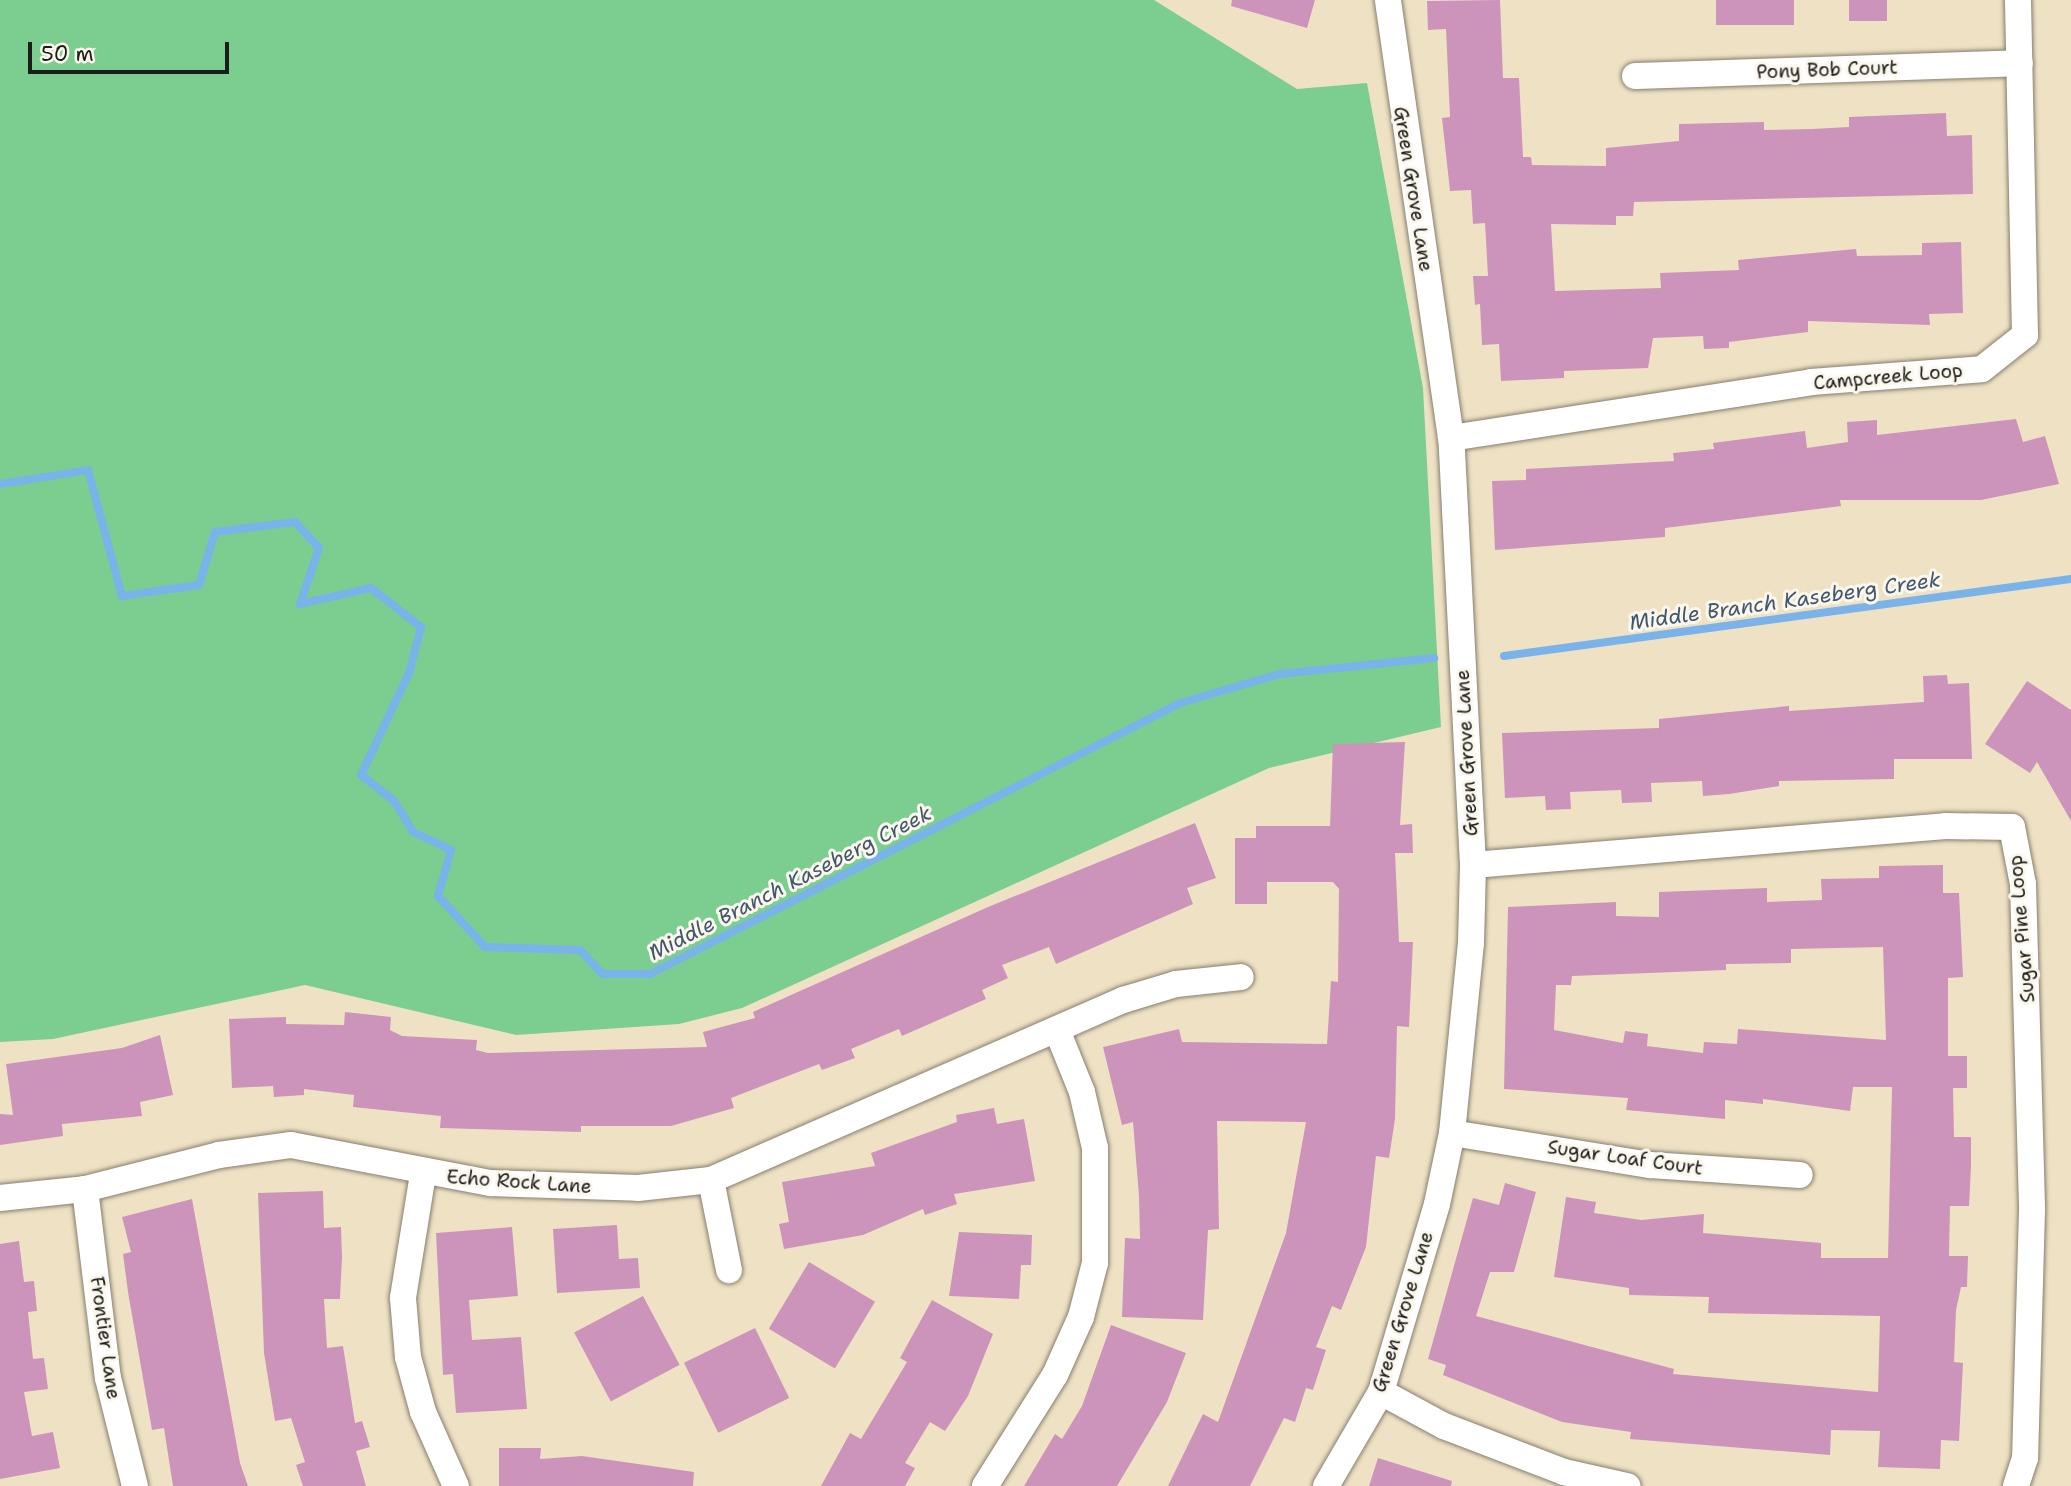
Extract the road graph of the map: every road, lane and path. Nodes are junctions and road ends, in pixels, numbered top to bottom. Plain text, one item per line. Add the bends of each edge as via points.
1 (1388, 0) edge
2 (2018, 0) edge
3 (2020, 63) junction
4 (1635, 76) dead end
5 (1451, 438) junction
6 (1473, 865) junction
7 (1241, 977) dead end
8 (1057, 1030) junction
9 (1452, 1133) junction
10 (424, 1174) junction
11 (1800, 1175) dead end
12 (711, 1180) junction
13 (85, 1189) junction
14 (0, 1198) edge
15 (729, 1270) dead end
16 (1381, 1392) junction
17 (135, 1486) edge
18 (456, 1486) edge
19 (985, 1486) edge
20 (1326, 1486) edge
21 (1627, 1486) edge
22 (2016, 1486) edge

1 - 5 street, Green Grove Lane
2 - 3 street, Campcreek Loop
3 - 4 street, Pony Bob Court
3 - 5 street, Campcreek Loop via 2025,335 1982,369 1811,382
5 - 6 street, Green Grove Lane
6 - 9 street, Green Grove Lane
6 - 22 street, Sugar Pine Loop via 1945,826 2012,827 2023,884 2032,1210 2025,1458
7 - 8 street, Echo Rock Lane via 1177,984
8 - 12 street, Echo Rock Lane
8 - 19 street via 1082,1092 1095,1148 1095,1263 1081,1317 1055,1376
9 - 11 street, Sugar Loaf Court via 1650,1165
9 - 16 street, Green Grove Lane
10 - 12 street, Echo Rock Lane via 557,1189
10 - 13 street, Echo Rock Lane via 370,1156 291,1145 219,1155
10 - 18 street via 402,1298 407,1345 423,1412
12 - 15 street
13 - 14 street, Echo Rock Lane
13 - 17 street, Frontier Lane via 108,1378
16 - 20 street, Green Grove Lane
16 - 21 street via 1444,1426 1564,1472

